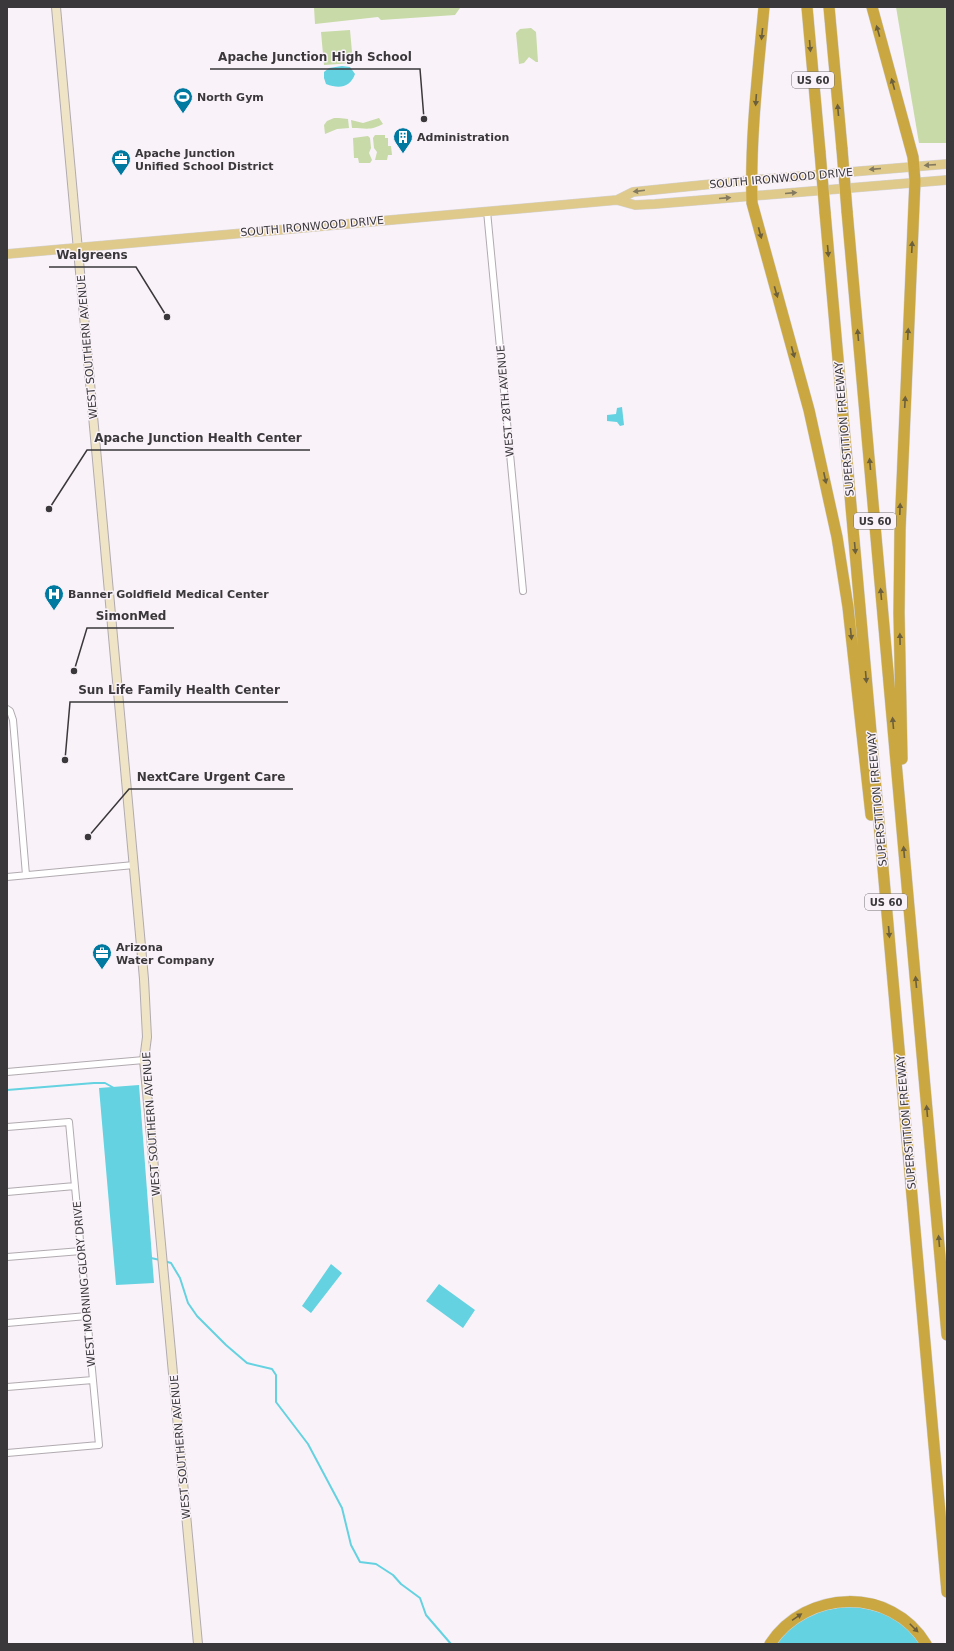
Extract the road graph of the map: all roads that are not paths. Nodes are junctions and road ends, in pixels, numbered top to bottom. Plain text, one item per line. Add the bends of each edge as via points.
1 (56, 7) edge
2 (764, 7) edge
3 (807, 7) edge
4 (829, 7) edge
5 (872, 7) edge
6 (947, 164) edge
7 (914, 166) junction
8 (752, 180) junction
9 (947, 180) edge
10 (915, 182) junction
11 (752, 196) junction
12 (617, 200) junction
13 (487, 211) junction
14 (78, 248) junction
15 (7, 254) edge
16 (522, 591) dead end
17 (9, 710) edge
18 (902, 832) junction
19 (134, 865) junction
20 (26, 875) junction
21 (7, 877) edge
22 (887, 914) junction
23 (144, 1060) junction
24 (7, 1072) edge
25 (7, 1127) edge
26 (75, 1186) junction
27 (7, 1192) edge
28 (81, 1251) junction
29 (7, 1257) edge
30 (87, 1316) junction
31 (7, 1323) edge
32 (947, 1335) edge
33 (93, 1380) junction
34 (7, 1388) edge
35 (7, 1453) edge
36 (947, 1592) edge
37 (198, 1644) edge
38 (770, 1644) edge
39 (926, 1644) edge

1 - 14 main road, WEST SOUTHERN AVENUE
2 -> 8 highway
3 -> 22 highway, SUPERSTITION FREEWAY / US 60, bridge
18 -> 4 highway, SUPERSTITION FREEWAY / US 60, bridge
7 -> 5 highway
6 -> 7 main road, SOUTH IRONWOOD DRIVE
7 -> 8 main road, SOUTH IRONWOOD DRIVE
7 - 10 highway
8 - 11 highway
8 -> 12 main road, SOUTH IRONWOOD DRIVE via 633,192
9 - 10 main road, SOUTH IRONWOOD DRIVE
11 -> 10 main road, SOUTH IRONWOOD DRIVE
18 -> 10 highway via 900,530
12 -> 11 main road, SOUTH IRONWOOD DRIVE via 635,204 655,204
11 -> 22 highway via 809,410 837,537 848,607 872,826
12 - 13 main road, SOUTH IRONWOOD DRIVE
13 - 14 main road, SOUTH IRONWOOD DRIVE
13 - 16 street, WEST 28TH AVENUE
14 - 15 main road, SOUTH IRONWOOD DRIVE
14 - 19 main road, WEST SOUTHERN AVENUE
17 - 20 street via 13,720
32 -> 18 highway, SUPERSTITION FREEWAY / US 60
19 - 20 street
19 - 23 main road, WEST SOUTHERN AVENUE via 147,1007
20 - 21 street
22 -> 36 highway, SUPERSTITION FREEWAY / US 60
23 - 24 street
23 - 37 main road, WEST SOUTHERN AVENUE
25 - 26 street, WEST MORNING GLORY DRIVE via 69,1122
26 - 27 street
26 - 28 street, WEST MORNING GLORY DRIVE
28 - 29 street
28 - 30 street, WEST MORNING GLORY DRIVE
30 - 31 street
30 - 33 street, WEST MORNING GLORY DRIVE
33 - 34 street
33 - 35 street, WEST MORNING GLORY DRIVE via 99,1445
38 -> 39 highway via 782,1629 806,1611 845,1601 877,1606 894,1613 911,1625

